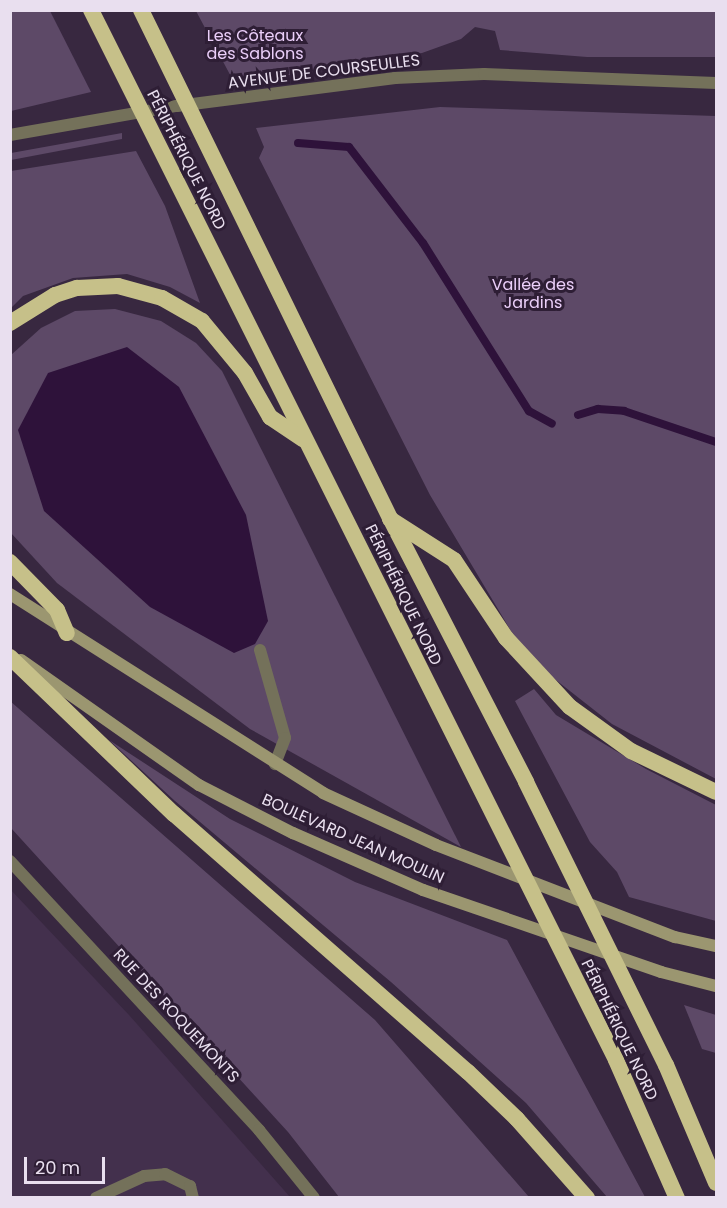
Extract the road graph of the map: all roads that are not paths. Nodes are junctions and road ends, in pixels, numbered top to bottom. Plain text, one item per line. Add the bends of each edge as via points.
1 (91, 10) edge
2 (144, 15) edge
3 (717, 83) edge
4 (10, 135) edge
5 (10, 323) edge
6 (304, 439) junction
7 (390, 518) junction
8 (10, 562) edge
9 (10, 594) edge
10 (67, 633) junction
11 (260, 650) dead end
12 (10, 652) edge
13 (10, 657) edge
14 (275, 764) junction
15 (717, 792) edge
16 (10, 861) edge
17 (717, 946) edge
18 (717, 986) edge
19 (717, 1183) edge
20 (96, 1197) edge
21 (193, 1197) edge
22 (314, 1197) edge
23 (587, 1197) edge
24 (677, 1197) edge

1 - 6 highway, PÉRIPHÉRIQUE NORD
2 - 7 highway, PÉRIPHÉRIQUE NORD
3 - 4 street, AVENUE DE COURSEULLES via 484,74 395,78 177,106
5 - 6 highway via 55,295 77,288 118,286 154,295 202,321 245,372 270,417
6 - 24 highway, PÉRIPHÉRIQUE NORD via 616,1060
7 - 15 highway via 454,560 506,638 570,707 631,751
7 - 19 highway, PÉRIPHÉRIQUE NORD via 666,1065
8 - 10 highway via 57,610
9 - 10 main road
10 - 14 main road
11 - 14 street via 285,738
12 - 18 main road, BOULEVARD JEAN MOULIN via 199,785 293,833 423,890 661,972
13 - 23 highway via 174,814 468,1072 518,1119
14 - 17 main road via 322,793 436,845 675,938
16 - 22 street, RUE DES ROQUEMONTS via 259,1130
20 - 21 street via 144,1176 165,1174 190,1186

